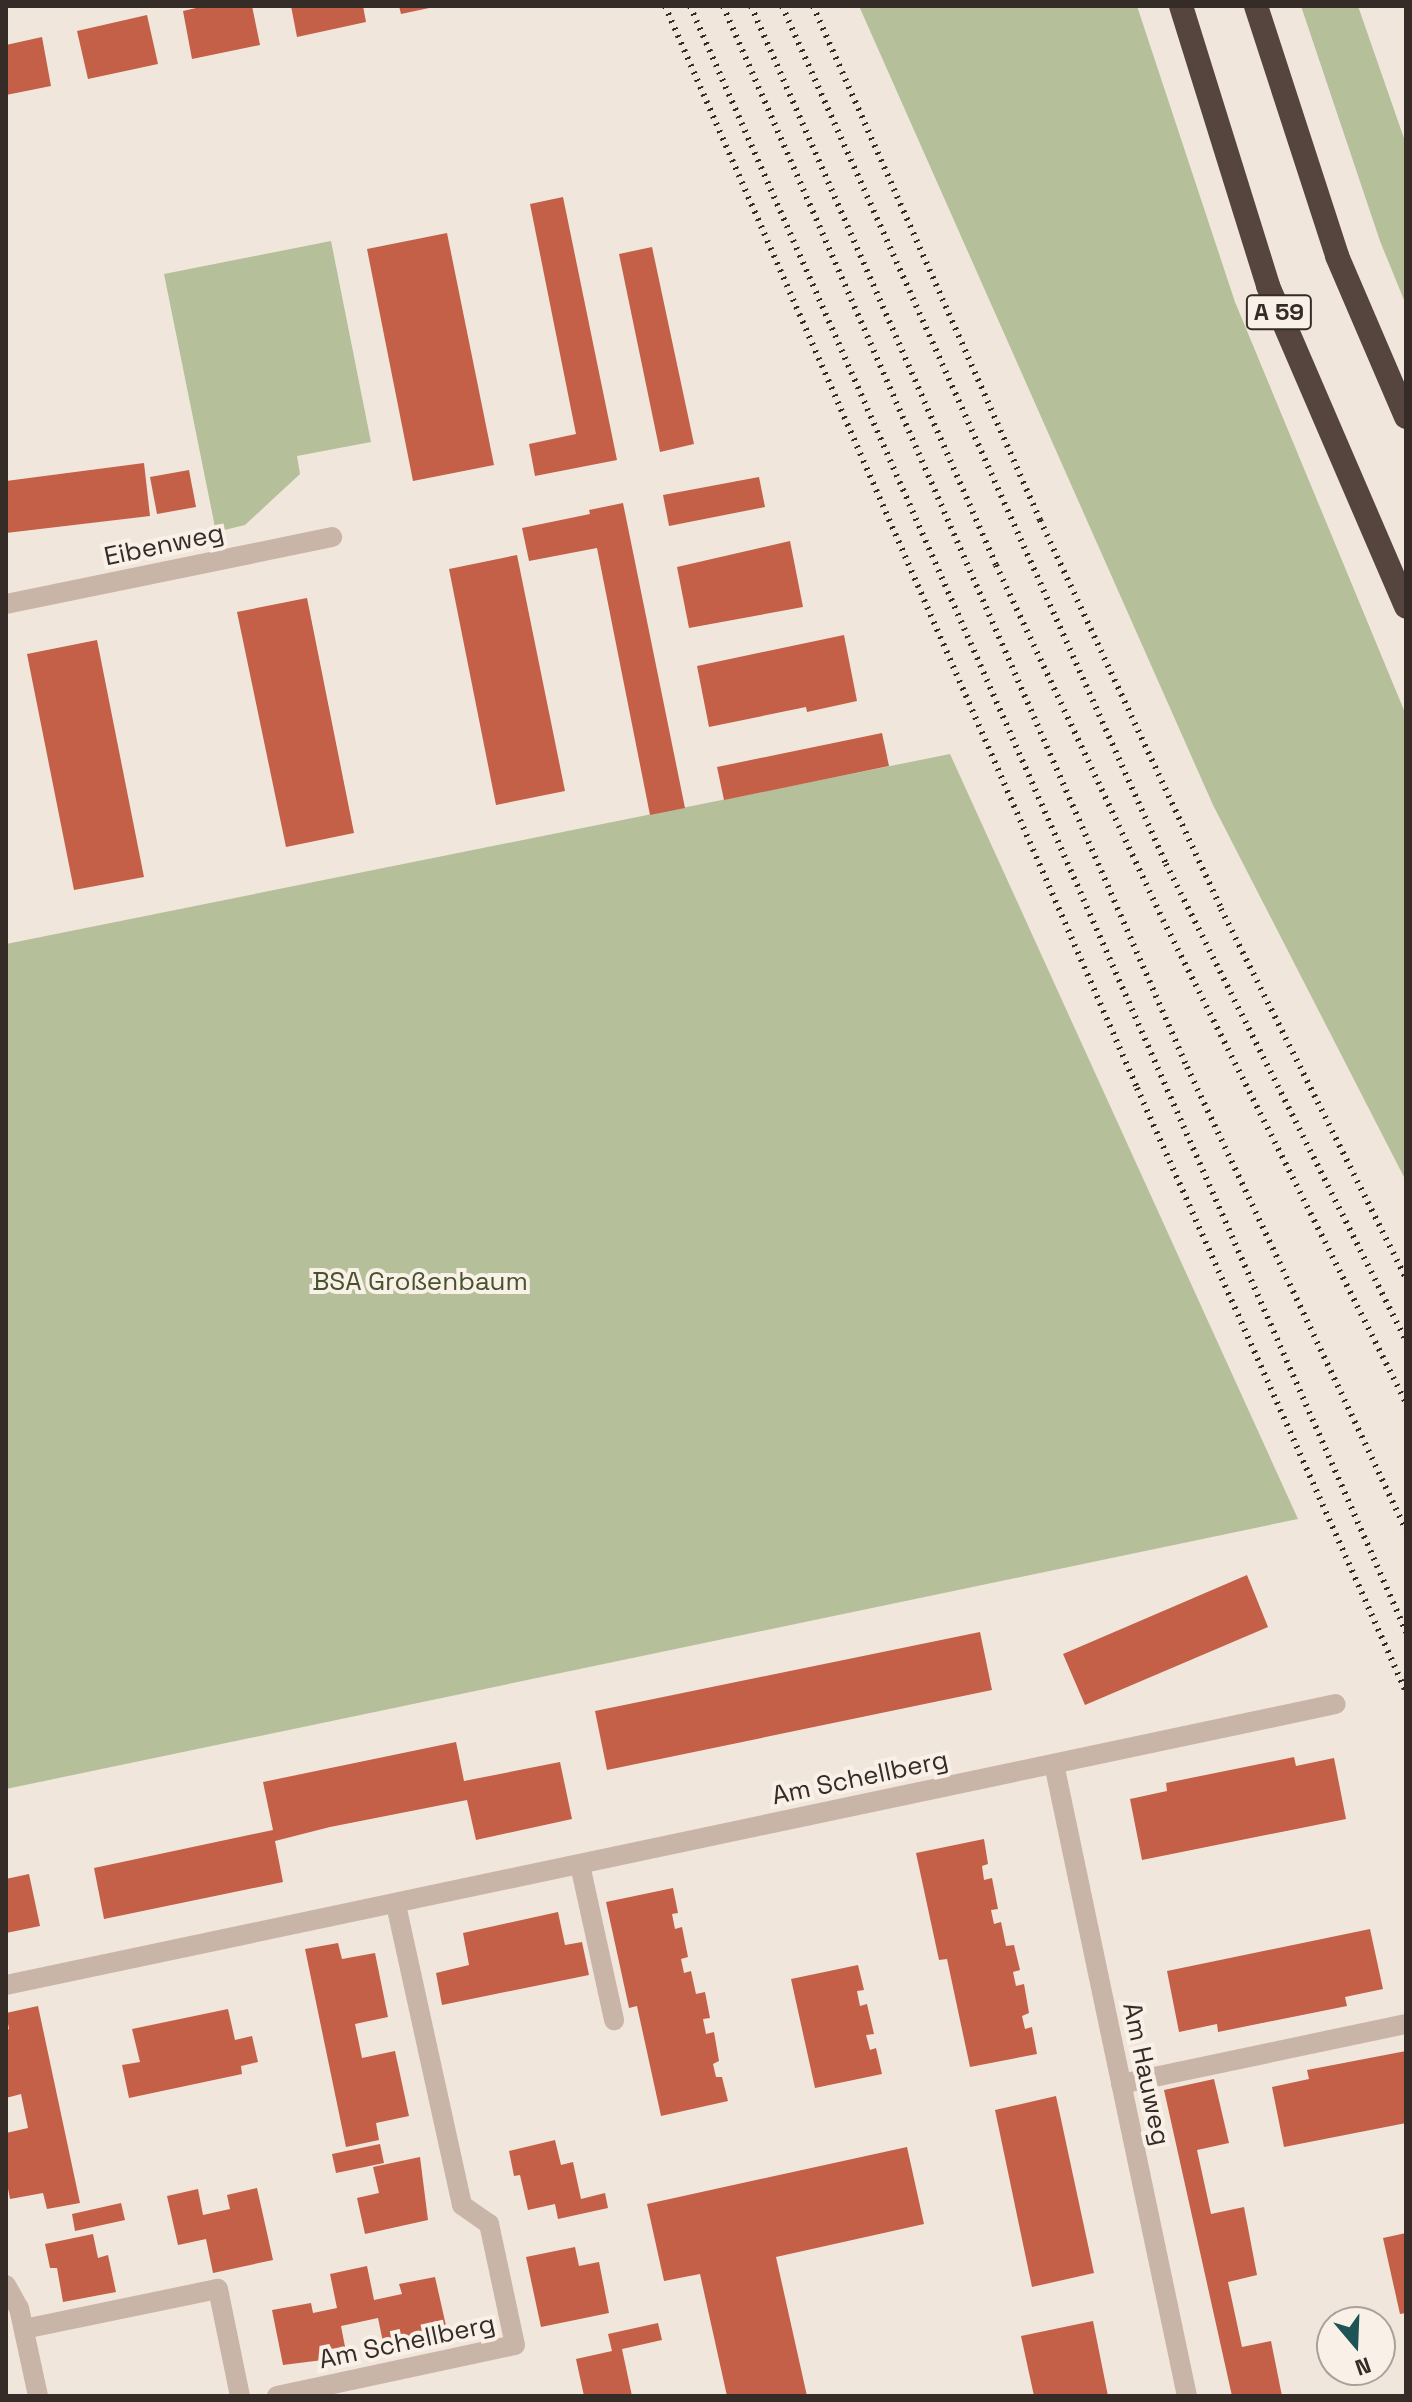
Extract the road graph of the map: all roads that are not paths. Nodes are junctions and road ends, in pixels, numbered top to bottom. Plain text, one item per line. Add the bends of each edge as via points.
1 (1181, 6) edge
2 (1256, 6) edge
3 (1406, 417) edge
4 (332, 537) dead end
5 (6, 604) edge
6 (1406, 607) edge
7 (1336, 1704) dead end
8 (1054, 1764) junction
9 (580, 1865) junction
10 (396, 1904) junction
11 (6, 1985) edge
12 (614, 2020) dead end
13 (1406, 2024) edge
14 (1121, 2084) junction
15 (6, 2285) edge
16 (24, 2329) junction
17 (38, 2396) edge
18 (240, 2396) edge
19 (277, 2396) edge
20 (1187, 2396) edge

1 - 6 highway, A 59 via 1268,286
2 - 3 highway, A 59 via 1337,256
4 - 5 street, Eibenweg
7 - 8 street, Am Schellberg
8 - 9 street, Am Schellberg
8 - 14 street, Am Hauweg
9 - 10 street, Am Schellberg
9 - 12 street
10 - 11 street, Am Schellberg
10 - 19 street, Am Schellberg via 462,2205 489,2224 515,2345
13 - 14 street
14 - 20 street, Am Hauweg
15 - 16 street
16 - 17 street
16 - 18 street via 218,2289

